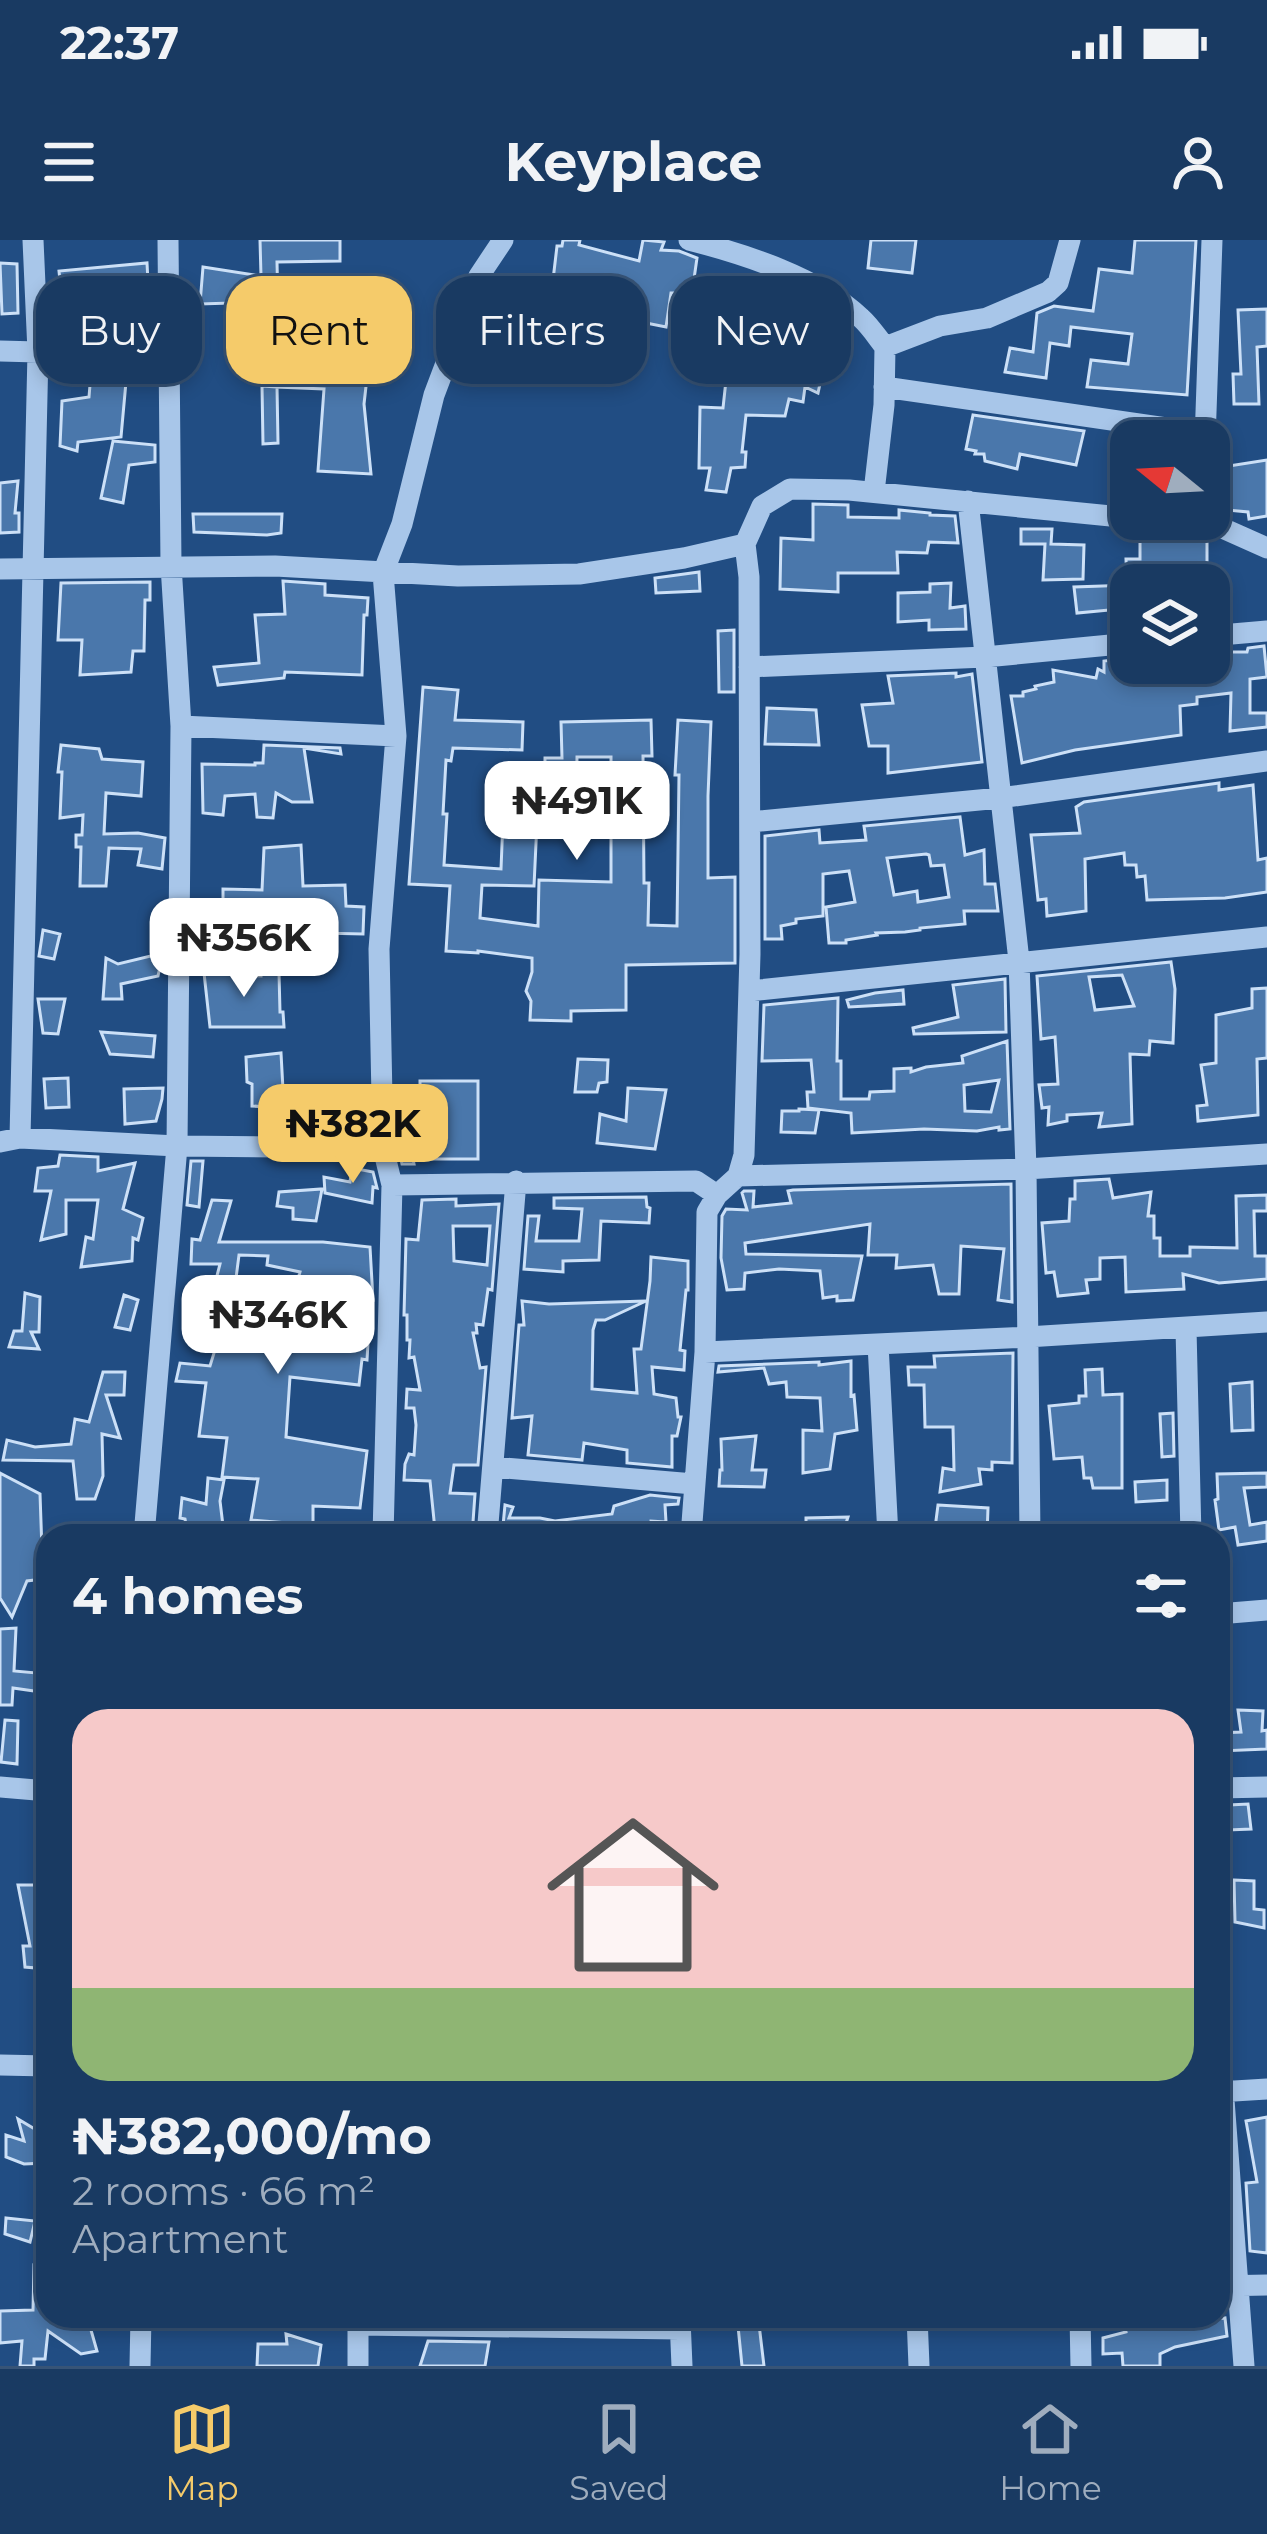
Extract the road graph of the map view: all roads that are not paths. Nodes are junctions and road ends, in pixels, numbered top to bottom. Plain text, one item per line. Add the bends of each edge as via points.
1 (33, 240) edge
2 (169, 240) edge
3 (503, 240) edge
4 (688, 240) edge
5 (1070, 240) edge
6 (1212, 240) edge
7 (36, 307) edge
8 (885, 347) junction
9 (0, 351) edge
10 (36, 352) edge
11 (37, 384) edge
12 (884, 387) junction
13 (1197, 420) edge
14 (1110, 422) edge
15 (874, 492) junction
16 (968, 501) junction
17 (1110, 516) edge
18 (1230, 531) edge
19 (745, 544) junction
20 (1267, 548) edge
21 (171, 565) junction
22 (0, 569) edge
23 (33, 569) junction
24 (383, 573) junction
25 (1267, 631) edge
26 (1230, 634) edge
27 (1110, 646) edge
28 (985, 657) junction
29 (749, 667) junction
30 (181, 726) junction
31 (396, 736) junction
32 (1267, 761) edge
33 (1000, 798) junction
34 (750, 822) junction
35 (1267, 937) edge
36 (1018, 962) junction
37 (749, 991) junction
38 (10, 1140) edge
39 (177, 1146) junction
40 (383, 1148) junction
41 (1267, 1154) edge
42 (1026, 1169) junction
43 (738, 1176) junction
44 (516, 1181) junction
45 (392, 1185) junction
46 (717, 1195) junction
47 (1267, 1322) edge
48 (1186, 1329) junction
49 (1027, 1337) junction
50 (878, 1344) junction
51 (705, 1352) junction
52 (494, 1467) junction
53 (694, 1484) junction
54 (145, 1524) edge
55 (383, 1524) edge
56 (488, 1524) edge
57 (692, 1524) edge
58 (887, 1524) edge
59 (1030, 1524) edge
60 (1191, 1524) edge
61 (1267, 1610) edge
62 (1230, 1613) edge
63 (0, 1787) edge
64 (1267, 1787) edge
65 (1230, 1788) edge
66 (36, 1790) edge
67 (0, 2065) edge
68 (36, 2066) edge
69 (1267, 2090) edge
70 (1230, 2092) edge
71 (1267, 2285) edge
72 (1230, 2286) edge
73 (1230, 2296) edge
74 (141, 2328) edge
75 (358, 2328) edge
76 (680, 2328) edge
77 (917, 2328) edge
78 (1080, 2328) edge
79 (140, 2366) edge
80 (358, 2366) edge
81 (682, 2366) edge
82 (919, 2366) edge
83 (1082, 2366) edge
84 (1244, 2366) edge

1 - 7 street
2 - 21 street
3 - 24 street via 479,276 434,395
4 - 8 street via 752,256 819,290 860,316
5 - 8 street via 1058,284 1048,292
6 - 13 street
8 - 12 street
9 - 10 street
11 - 23 street
12 - 14 street
12 - 15 street
15 - 16 street
15 - 19 street via 790,489 762,506
16 - 17 street
16 - 28 street
18 - 20 street
19 - 24 street via 579,574
19 - 29 street
21 - 23 street
21 - 24 street
21 - 30 street
22 - 23 street
23 - 38 street
24 - 31 street
25 - 26 street
27 - 28 street
28 - 29 street
28 - 33 street
29 - 34 street
30 - 31 street
30 - 39 street
31 - 40 street via 379,950
32 - 33 street
33 - 34 street
33 - 36 street
34 - 37 street
35 - 36 street
36 - 37 street
36 - 42 street
37 - 43 street
38 - 39 street
39 - 40 street
39 - 54 street
40 - 45 street
41 - 42 street
42 - 43 street
42 - 49 street
43 - 46 street
44 - 45 street
44 - 46 street via 696,1181
44 - 52 street
45 - 55 street
46 - 51 street via 707,1212
47 - 48 street
48 - 49 street
48 - 60 street
49 - 50 street
49 - 59 street
50 - 51 street
50 - 58 street
51 - 53 street
52 - 53 street
52 - 56 street
53 - 57 street
61 - 62 street
63 - 66 street
64 - 65 street
67 - 68 street
69 - 70 street
71 - 72 street
73 - 84 street
74 - 79 street
75 - 80 street
76 - 81 street
77 - 82 street
78 - 83 street

